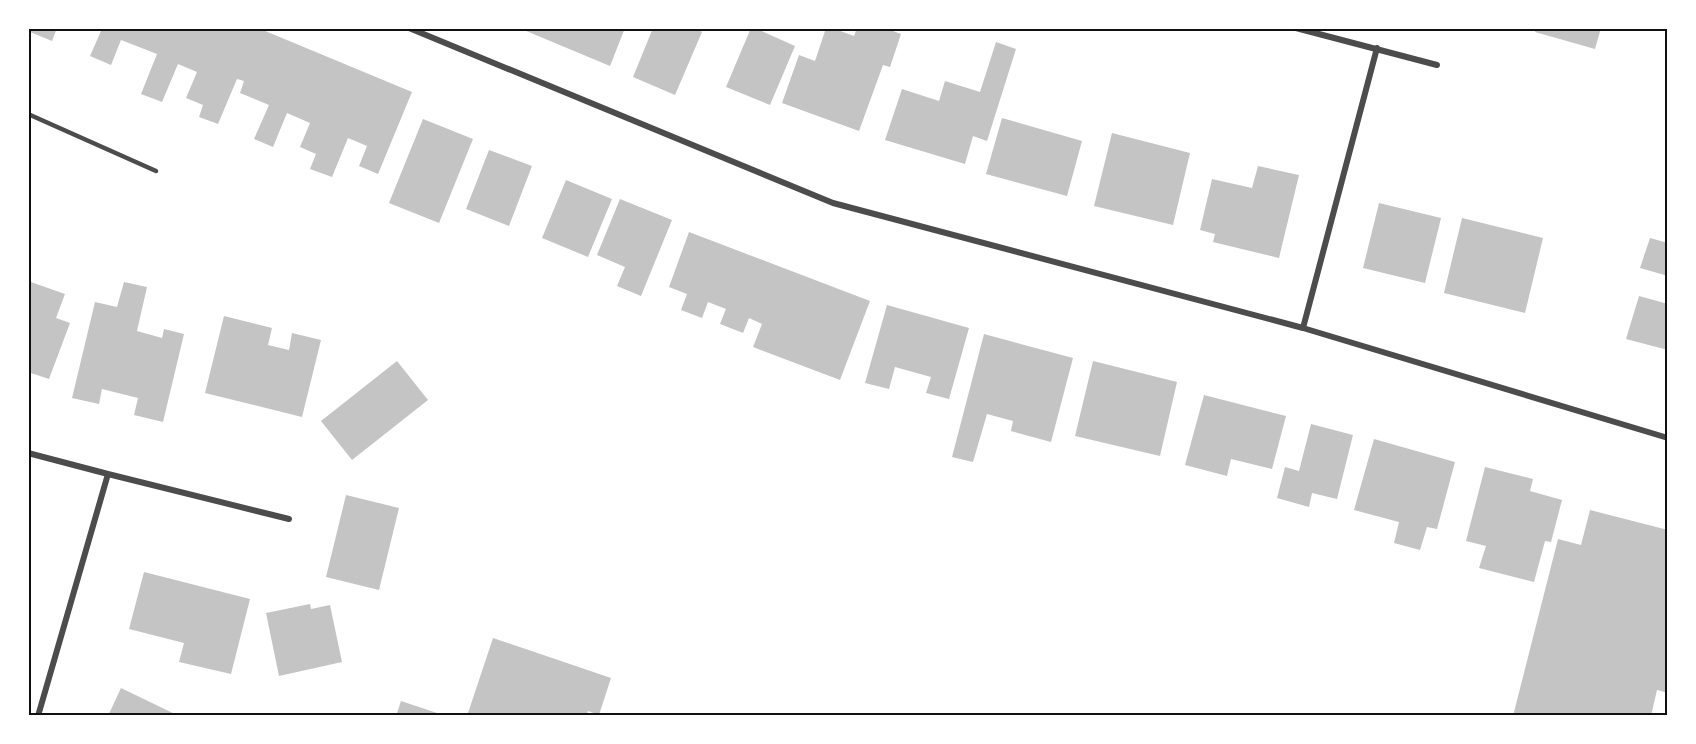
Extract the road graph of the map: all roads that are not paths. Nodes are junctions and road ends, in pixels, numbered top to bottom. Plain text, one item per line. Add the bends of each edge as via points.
1 (409, 28) edge
2 (1296, 28) edge
3 (1377, 48) junction
4 (1437, 65) dead end
5 (28, 114) edge
6 (156, 171) dead end
7 (1303, 328) junction
8 (1668, 438) edge
9 (28, 453) edge
10 (108, 474) junction
11 (289, 519) dead end
12 (38, 716) edge

1 - 7 street via 833,203
2 - 3 street
3 - 4 street
3 - 7 street
5 - 6 lane
7 - 8 street
9 - 10 street
10 - 11 street
10 - 12 street

